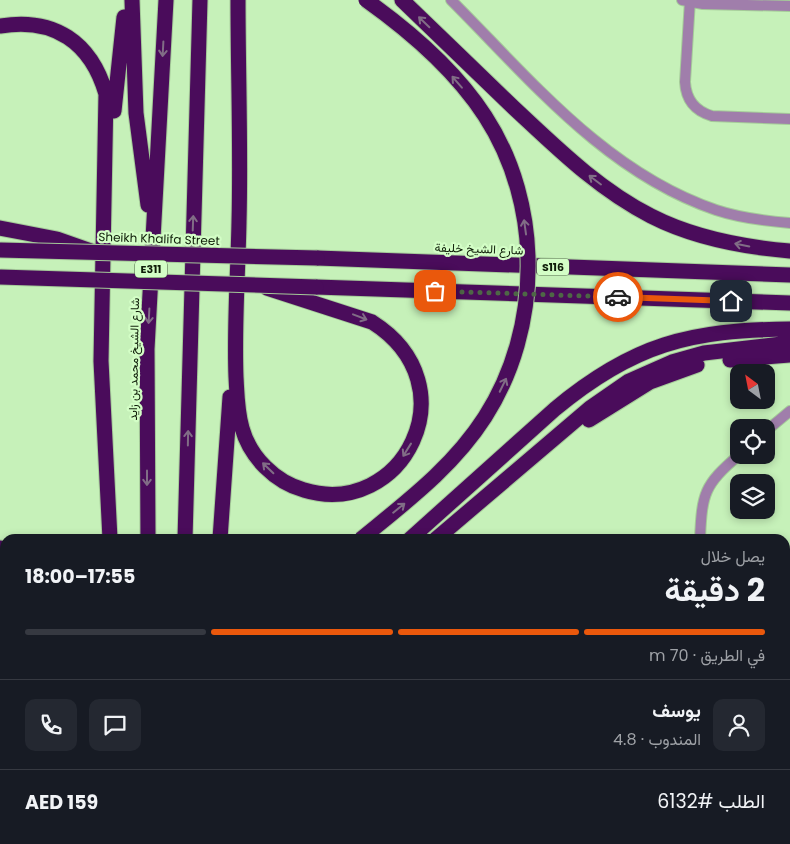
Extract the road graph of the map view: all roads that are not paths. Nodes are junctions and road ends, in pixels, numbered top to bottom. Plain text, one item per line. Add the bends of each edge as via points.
1 (126, 0) edge
2 (132, 0) edge
3 (166, 0) edge
4 (200, 0) edge
5 (238, 0) edge
6 (366, 0) edge
7 (402, 0) edge
8 (451, 0) edge
9 (687, 1) edge
10 (790, 6) edge
11 (0, 26) edge
12 (790, 119) edge
13 (106, 202) junction
14 (790, 223) edge
15 (0, 228) edge
16 (152, 236) junction
17 (0, 250) edge
18 (95, 252) junction
19 (790, 252) edge
20 (317, 258) joint
21 (790, 276) edge
22 (0, 277) edge
23 (256, 285) junction
24 (790, 303) edge
25 (790, 329) edge
26 (790, 343) edge
27 (235, 353) junction
28 (790, 355) edge
29 (790, 411) edge
30 (775, 424) edge
31 (553, 440) junction
32 (730, 463) edge
33 (110, 534) edge
34 (148, 534) edge
35 (185, 534) edge
36 (220, 534) edge
37 (367, 534) edge
38 (416, 534) edge
39 (442, 534) edge
40 (700, 534) edge

1 - 13 highway
2 - 16 highway via 136,113
3 -> 16 highway, شارع الشيخ محمد بن زايد / E311
35 -> 4 highway
5 - 27 highway via 239,219
37 -> 6 highway, bridge via 433,480 461,450 484,418 504,384 517,348 526,311 528,274 520,199 495,133 480,109 444,66 409,33
19 -> 7 highway via 707,238 651,216 615,195 562,153
8 - 14 street via 577,125 625,164 698,203 757,220
9 - 10 street
9 - 12 street via 686,90 692,104 712,116
11 - 13 highway via 34,24 52,29 68,37 93,62 106,94
13 - 33 highway via 101,361
15 - 18 highway via 57,239
16 -> 34 highway, شارع الشيخ محمد بن زايد / E311 via 147,349
17 - 18 highway, Sheikh Khalifa Street / S116, bridge
18 - 20 highway, Sheikh Khalifa Street / S116, bridge
20 - 21 highway, شارع الشيخ خليفة / S116
22 - 23 highway, S116, bridge
23 - 24 highway, S116, bridge
23 -> 27 highway, bridge via 355,315 386,331 410,357 417,373 421,389 420,423 405,454 381,478 352,491 320,494 289,485 260,462 242,430
25 - 38 highway via 700,335 676,340 624,362 576,391
26 - 31 highway via 704,354 657,367 602,398
27 - 36 highway
28 - 31 highway via 717,361 673,373 635,390 577,429
29 - 30 street
31 - 39 highway
32 - 40 street via 708,486 702,503

